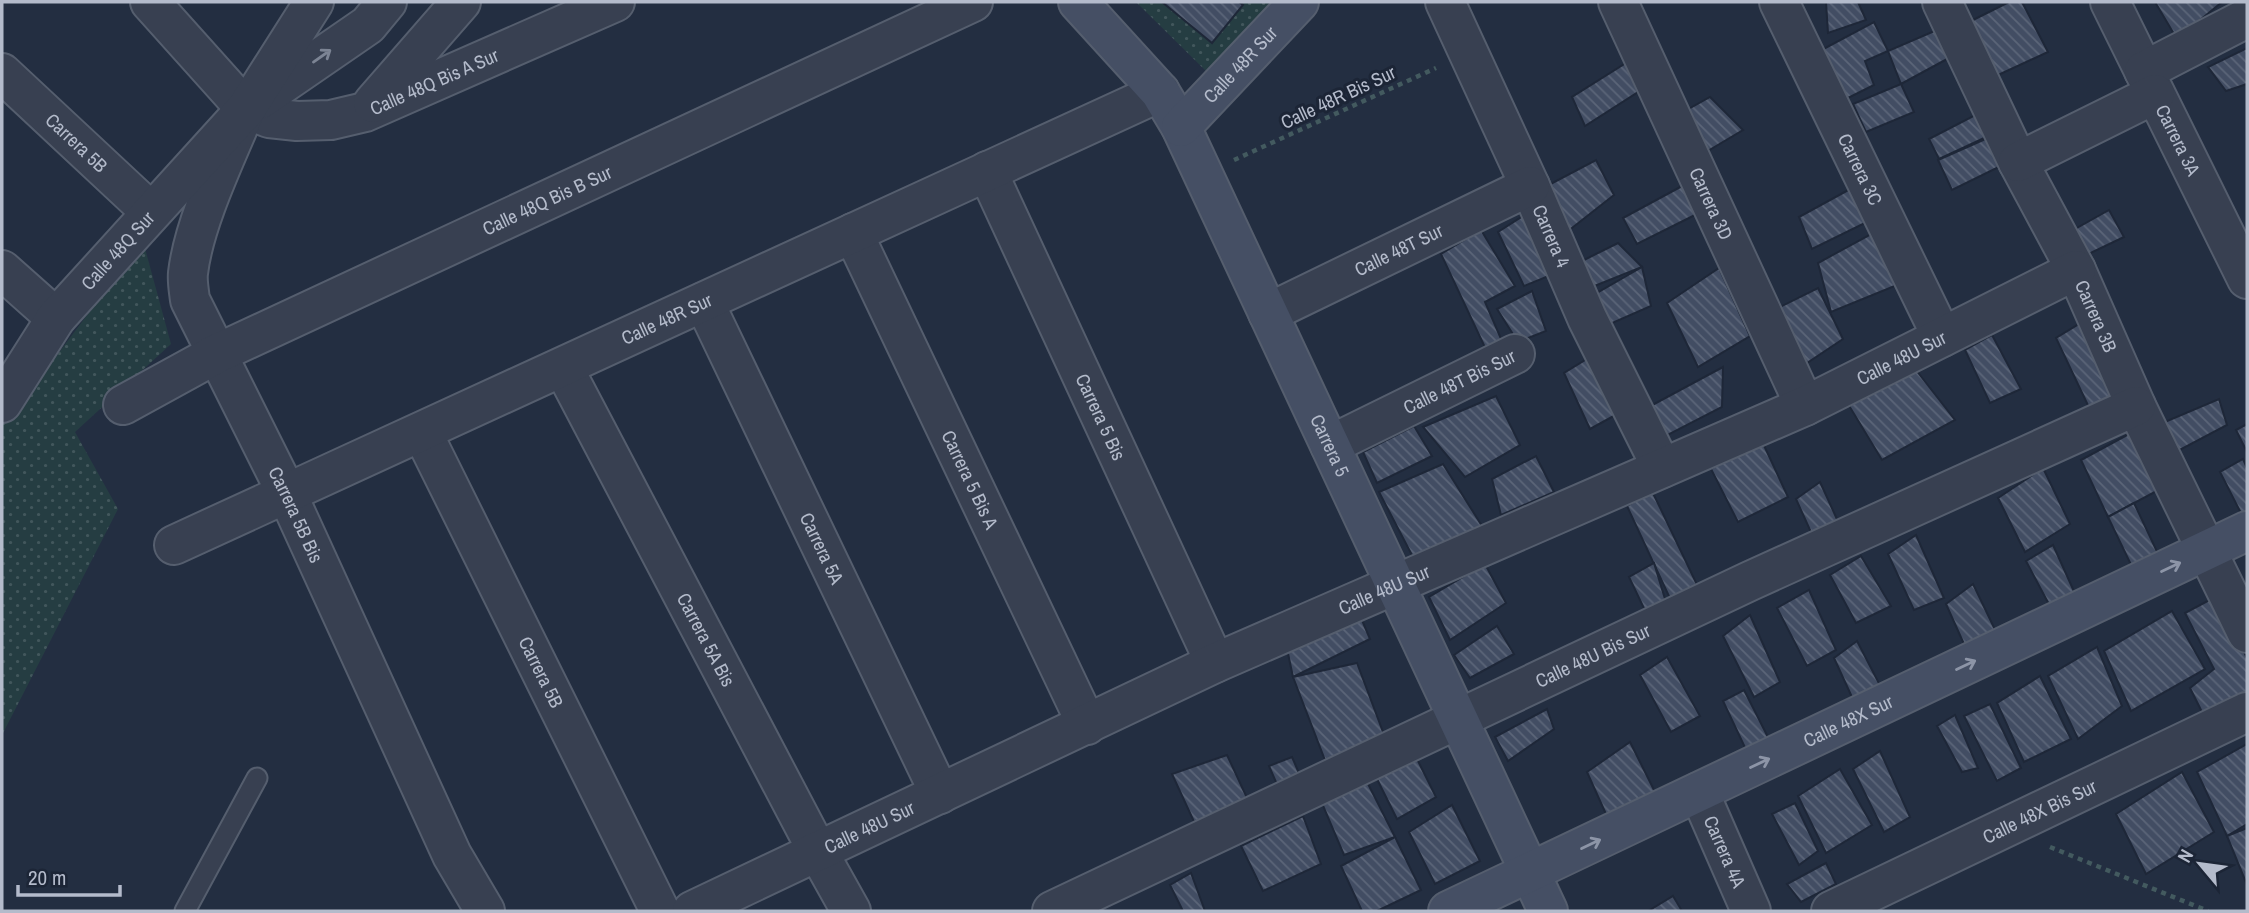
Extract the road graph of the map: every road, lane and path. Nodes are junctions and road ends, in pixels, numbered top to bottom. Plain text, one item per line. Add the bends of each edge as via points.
1 (150, 2) edge
2 (314, 2) edge
3 (387, 2) edge
4 (461, 2) edge
5 (615, 2) edge
6 (973, 2) edge
7 (1078, 2) edge
8 (1299, 2) edge
9 (1445, 2) edge
10 (1618, 2) edge
11 (1779, 2) edge
12 (1942, 2) edge
13 (2110, 2) edge
14 (2247, 18) edge
15 (1469, 53) junction
16 (2, 73) edge
17 (2150, 83) junction
18 (1160, 92) junction
19 (246, 109) junction
20 (365, 112) junction
21 (1181, 127) junction
22 (1232, 161) dead end
23 (2018, 162) junction
24 (988, 171) junction
25 (1530, 186) junction
26 (151, 212) junction
27 (853, 233) junction
28 (2, 270) edge
29 (2076, 270) junction
30 (2247, 279) edge
31 (704, 302) junction
32 (1268, 313) junction
33 (56, 318) junction
34 (1942, 337) junction
35 (216, 354) junction
36 (1515, 354) dead end
37 (563, 367) junction
38 (2, 402) edge
39 (123, 405) dead end
40 (1805, 406) junction
41 (2137, 406) junction
42 (422, 432) junction
43 (1330, 444) junction
44 (1662, 468) junction
45 (287, 494) junction
46 (2247, 531) edge
47 (174, 545) dead end
48 (2207, 550) junction
49 (1395, 585) junction
50 (2247, 633) edge
51 (1215, 663) junction
52 (2247, 712) edge
53 (1458, 719) junction
54 (1087, 725) junction
55 (257, 778) dead end
56 (1699, 792) junction
57 (940, 794) junction
58 (2004, 829) junction
59 (818, 852) junction
60 (1530, 873) junction
61 (185, 911) edge
62 (485, 911) edge
63 (660, 911) edge
64 (692, 911) edge
65 (851, 911) edge
66 (1052, 911) edge
67 (1448, 911) edge
68 (1548, 911) edge
69 (1751, 911) edge
70 (1831, 911) edge
71 (2208, 911) edge

1 - 19 street
2 - 19 street, Calle 48Q Sur
19 -> 3 street, Calle 48Q Sur via 368,24
4 - 20 street
5 - 20 street, Calle 48Q Bis A Sur
6 - 35 street, Calle 48Q Bis B Sur
7 - 18 street, Carrera 5
8 - 21 street, Calle 48R Sur
9 - 15 street, Carrera 4
10 - 40 street, Carrera 3D
11 - 34 street, Carrera 3C
12 - 23 street, Carrera 3B
13 - 17 street, Carrera 3A
14 - 17 street
15 - 22 path, Calle 48R Bis Sur
15 - 25 street, Carrera 4
16 - 26 street, Carrera 5B
17 - 23 street
17 - 30 street, Carrera 3A
18 - 21 street, Carrera 5
18 - 24 street, Calle 48R Sur
19 - 20 street, Calle 48Q Bis A Sur via 297,121
19 - 26 street, Calle 48Q Sur
19 - 35 street, Carrera 5B Bis via 202,219 187,275 190,300
21 - 32 street, Carrera 5
23 - 29 street, Carrera 3B
24 - 27 street, Calle 48R Sur
24 - 51 street, Carrera 5 Bis
25 - 32 street, Calle 48T Sur
25 - 44 street, Carrera 4 via 1587,318
26 - 33 street, Calle 48Q Sur
27 - 31 street, Calle 48R Sur
27 - 54 street, Carrera 5 Bis A
28 - 33 street
29 - 34 street, Calle 48U Sur
29 - 41 street, Carrera 3B
31 - 37 street, Calle 48R Sur
31 - 57 street, Carrera 5A
32 - 43 street, Carrera 5
33 - 38 street, Calle 48Q Sur
34 - 40 street, Calle 48U Sur
35 - 39 street, Calle 48Q Bis B Sur
35 - 45 street, Carrera 5B Bis
36 - 43 street, Calle 48T Bis Sur
37 - 42 street, Calle 48R Sur
37 - 59 street, Carrera 5A Bis
40 - 44 street, Calle 48U Sur
41 - 48 street, Carrera 3B
41 - 53 street, Calle 48U Bis Sur
42 - 45 street, Calle 48R Sur
42 - 63 street, Carrera 5B
43 - 49 street, Carrera 5
44 - 49 street, Calle 48U Sur
45 - 47 street, Calle 48R Sur
45 - 62 street, Carrera 5B Bis via 452,855
46 - 48 street, Calle 48X Sur
48 - 50 street, Carrera 3B
56 -> 48 street, Calle 48X Sur
49 - 51 street, Calle 48U Sur
49 - 53 street, Carrera 5
51 - 54 street, Calle 48U Sur
52 - 58 street, Calle 48X Bis Sur
53 - 60 street, Carrera 5
53 - 66 street, Calle 48U Bis Sur
54 - 57 street, Calle 48U Sur
55 - 61 lane
60 -> 56 street, Calle 48X Sur
56 - 69 street, Carrera 4A
57 - 59 street, Calle 48U Sur
58 - 70 street, Calle 48X Bis Sur
58 - 71 path
59 - 64 street, Calle 48U Sur
59 - 65 street, Carrera 5A Bis
60 - 67 street, Calle 48X Sur
60 - 68 street, Carrera 5

